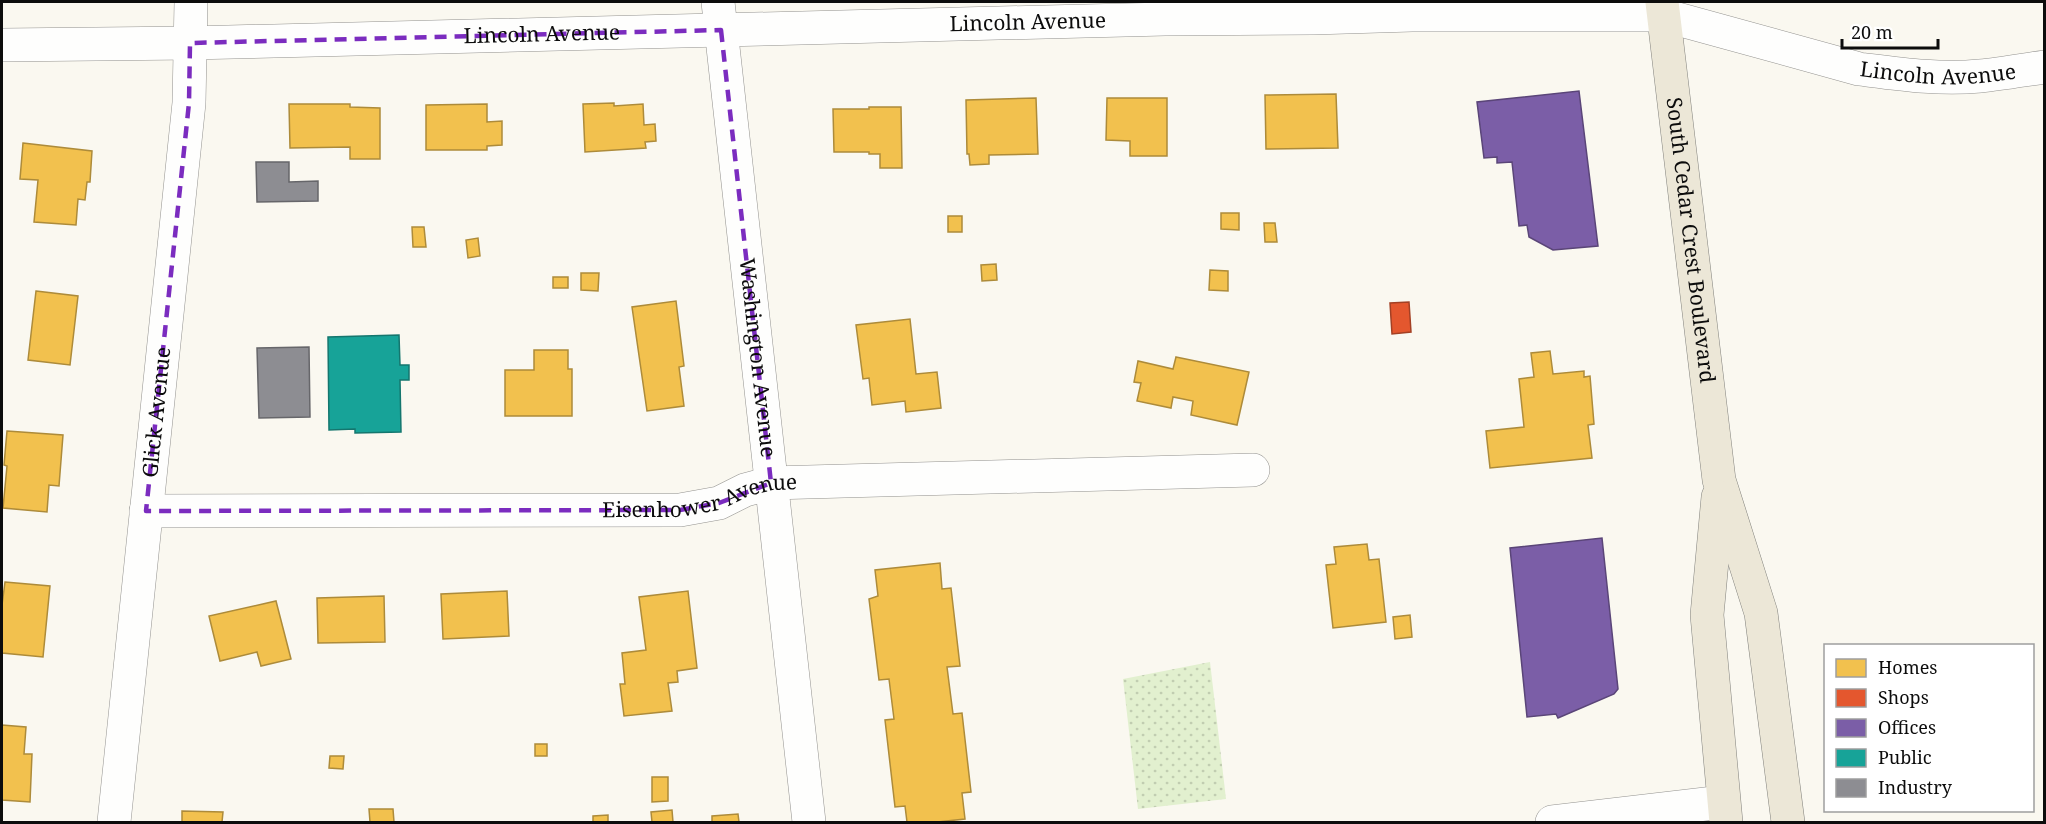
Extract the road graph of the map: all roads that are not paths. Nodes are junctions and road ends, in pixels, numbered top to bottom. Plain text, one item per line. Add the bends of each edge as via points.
1 (191, 2) edge
2 (1662, 8) edge
3 (1164, 10) edge
4 (719, 16) edge
5 (190, 44) junction
6 (2, 45) edge
7 (2044, 67) edge
8 (1253, 470) dead end
9 (1719, 480) junction
10 (771, 483) junction
11 (146, 511) junction
12 (1725, 812) edge
13 (114, 822) edge
14 (809, 822) edge
15 (1552, 822) edge
16 (1788, 822) edge

1 - 5 street, Glick Avenue
2 - 3 street, Lincoln Avenue via 1313,18
2 - 7 street, Lincoln Avenue via 1858,69 1924,77 1979,76
2 - 9 main road, South Cedar Crest Boulevard
3 - 4 street, Lincoln Avenue
4 - 5 street, Lincoln Avenue
4 - 10 street, Washington Avenue
5 - 6 street, Lincoln Avenue
5 - 11 street, Glick Avenue via 189,103
8 - 10 street, Eisenhower Avenue
9 - 12 main road, South Cedar Crest Boulevard via 1707,615
9 - 16 main road, South Cedar Crest Boulevard via 1761,612
10 - 11 street, Eisenhower Avenue via 719,503 680,510
10 - 14 street, Washington Avenue
11 - 13 street, Glick Avenue
12 - 15 street

